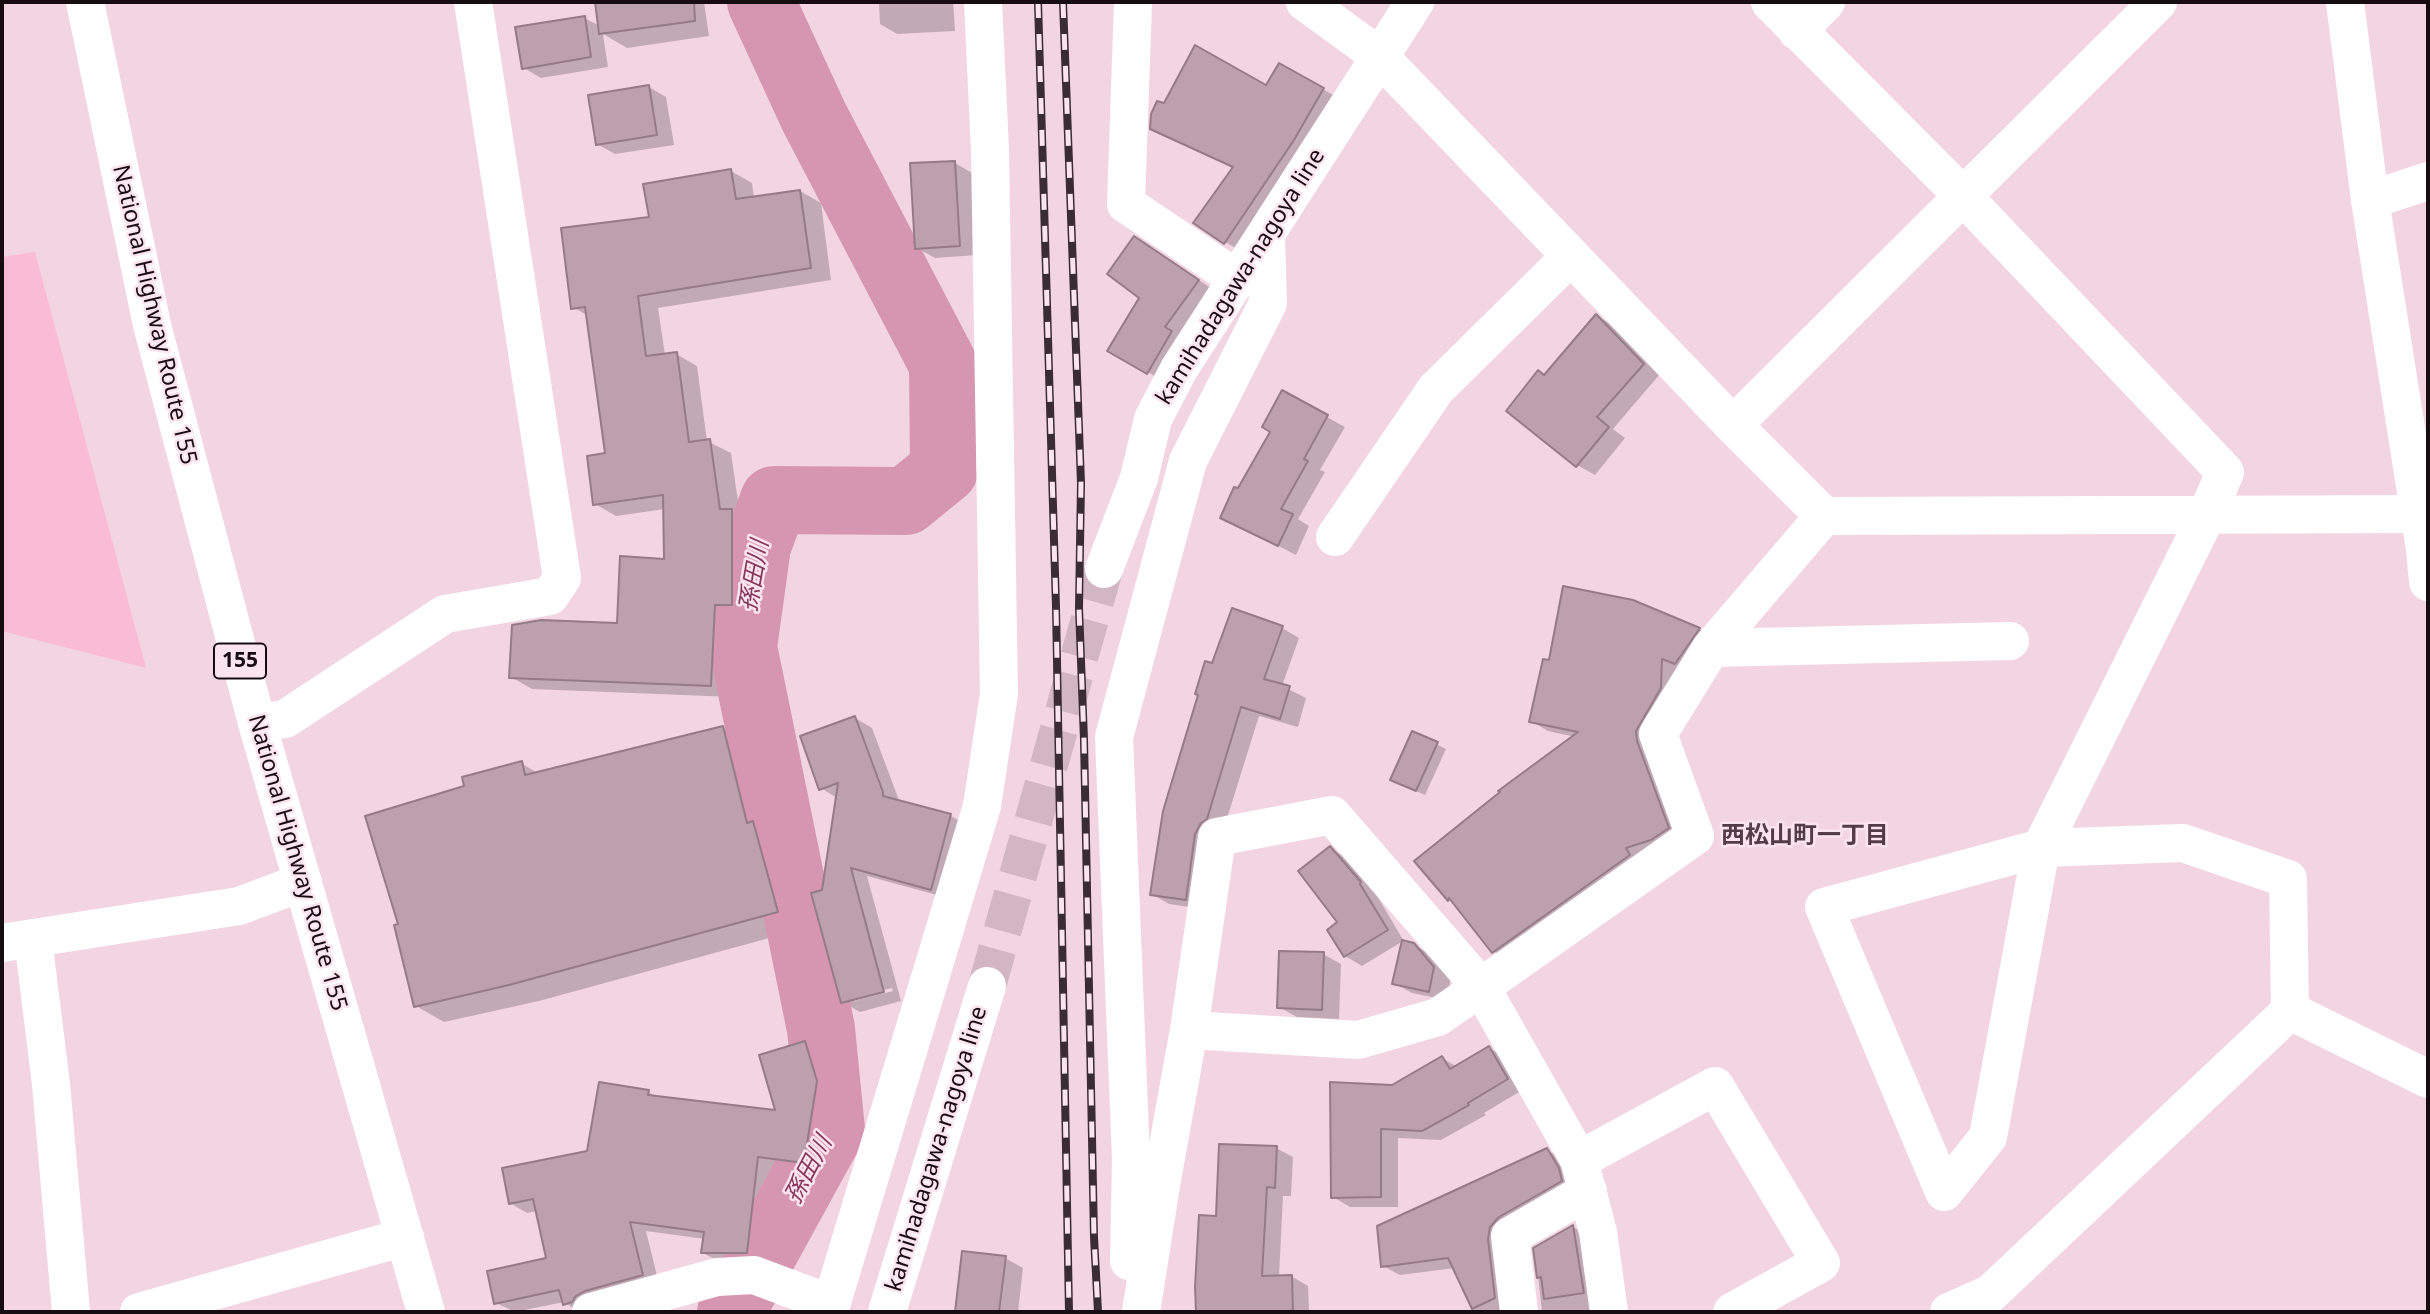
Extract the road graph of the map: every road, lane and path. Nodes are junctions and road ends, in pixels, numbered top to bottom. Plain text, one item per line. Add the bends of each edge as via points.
1 (85, 2) edge
2 (473, 2) edge
3 (983, 2) edge
4 (1133, 2) edge
5 (1305, 2) edge
6 (1415, 2) edge
7 (1770, 2) edge
8 (1826, 2) edge
9 (2158, 2) edge
10 (2345, 2) edge
11 (1797, 32) junction
12 (1379, 56) junction
13 (2428, 181) edge
14 (1962, 195) junction
15 (2370, 200) junction
16 (1266, 237) junction
17 (1571, 256) junction
18 (1237, 279) junction
19 (1733, 425) junction
20 (2424, 514) edge
21 (1824, 516) junction
22 (2206, 517) junction
23 (1335, 537) dead end
24 (1104, 569) tunnel mouth
25 (2428, 582) edge
26 (2010, 641) dead end
27 (1711, 648) junction
28 (257, 723) junction
29 (2041, 848) junction
30 (303, 882) junction
31 (17, 941) edge
32 (986, 986) tunnel mouth
33 (1481, 987) junction
34 (2290, 1010) junction
35 (1189, 1030) junction
36 (2428, 1079) edge
37 (1147, 1169) junction
38 (1583, 1175) junction
39 (405, 1237) junction
40 (830, 1308) edge
41 (71, 1312) edge
42 (139, 1312) edge
43 (426, 1312) edge
44 (591, 1312) edge
45 (887, 1312) edge
46 (1128, 1312) edge
47 (1141, 1312) edge
48 (1519, 1312) edge
49 (1609, 1312) edge
50 (1732, 1312) edge
51 (1949, 1312) edge

1 - 28 main road, National Highway Route 155 / 155 via 152,325
2 - 28 main road via 562,578 550,596 445,614 285,719
3 - 40 main road via 999,694 982,806
4 - 18 main road via 1126,204
5 - 12 main road
6 - 12 main road, kamihadagawa-nagoya line
7 - 11 main road
8 - 11 main road
9 - 14 main road
10 - 15 main road
11 - 14 main road
12 - 16 main road, kamihadagawa-nagoya line
12 - 17 main road
13 - 15 main road
14 - 19 main road
14 - 22 main road via 2225,472
15 - 20 main road
16 - 18 main road, kamihadagawa-nagoya line
16 - 37 main road via 1268,303 1188,461 1114,737
17 - 19 main road
17 - 23 main road via 1436,389
18 - 24 main road, kamihadagawa-nagoya line via 1153,419 1139,478
19 - 21 main road
20 - 22 main road
20 - 25 main road
21 - 22 main road
21 - 27 main road
22 - 29 main road
26 - 27 main road
27 - 33 main road via 1658,734 1695,836
28 - 30 main road, National Highway Route 155 / 155
29 - 29 main road via 1988,1137 1944,1192 1824,907
29 - 34 main road via 2183,843 2288,879
30 - 31 main road via 239,906
30 - 39 main road, National Highway Route 155 / 155
31 - 41 main road via 51,1084
32 - 45 main road, kamihadagawa-nagoya line
33 - 35 main road via 1438,1017 1359,1040
33 - 35 main road via 1332,815 1217,837
33 - 38 main road
34 - 36 main road
34 - 51 main road via 1990,1294
35 - 37 main road
37 - 46 main road
37 - 47 main road
38 - 48 main road via 1510,1236
38 - 49 main road via 1598,1232
38 - 50 main road via 1715,1086 1821,1262
39 - 42 main road
39 - 43 main road, National Highway Route 155 / 155
40 - 44 main road via 736,1276

